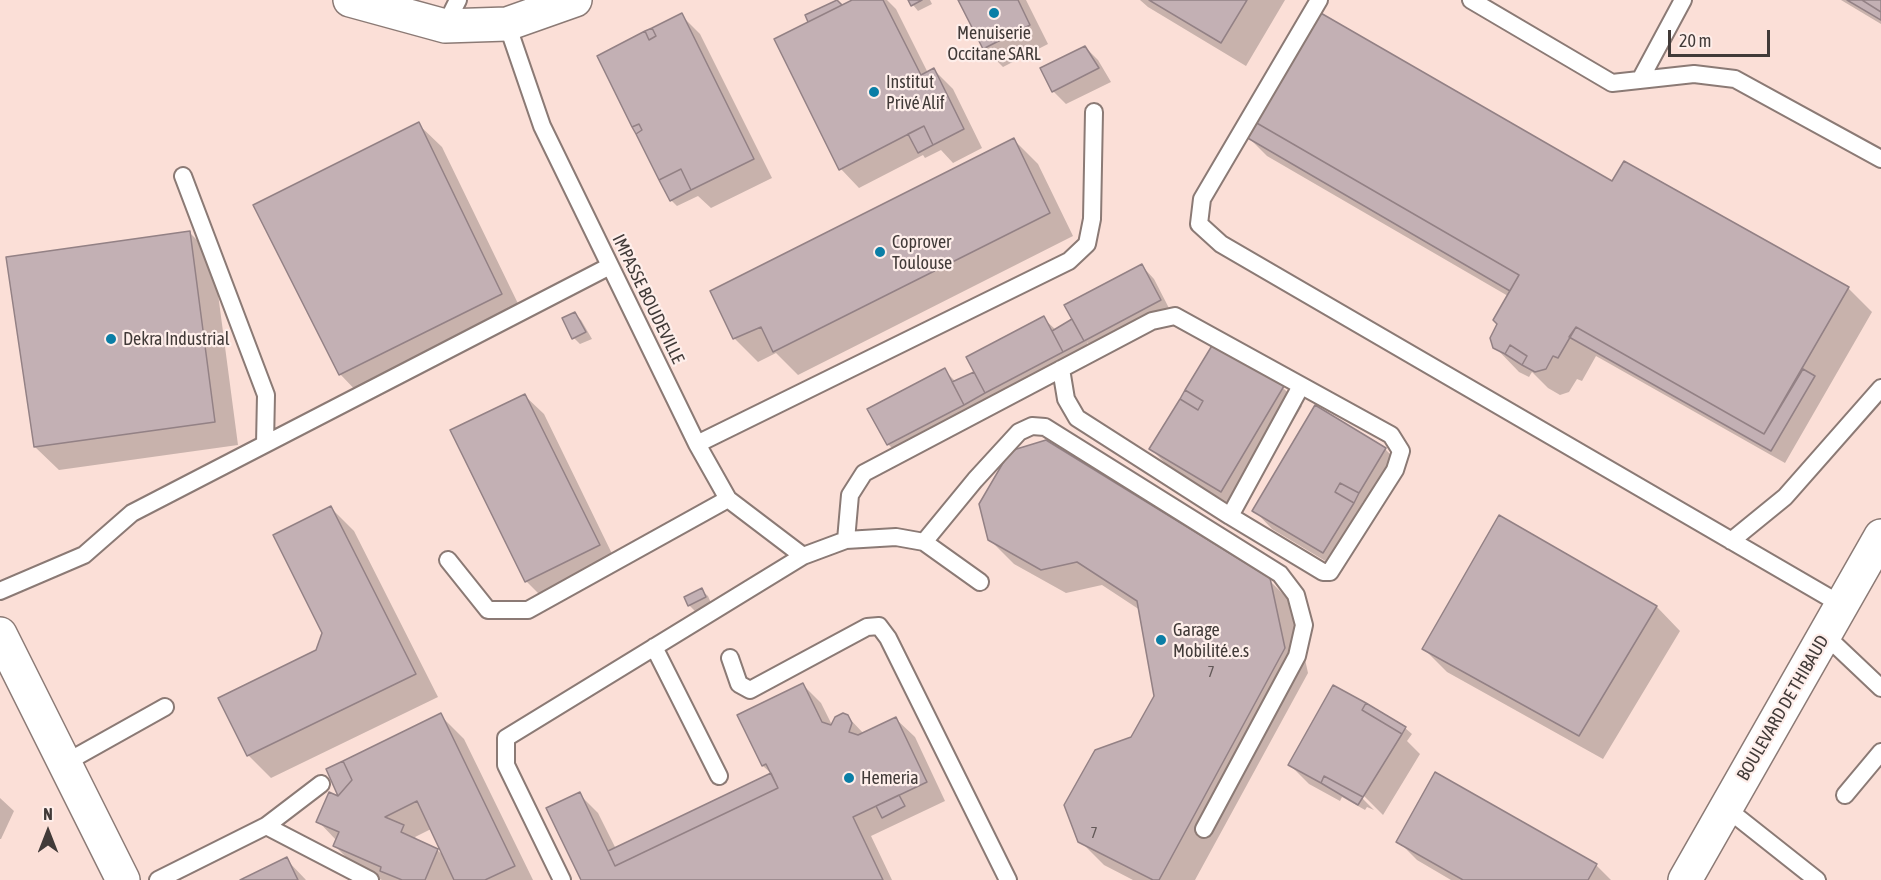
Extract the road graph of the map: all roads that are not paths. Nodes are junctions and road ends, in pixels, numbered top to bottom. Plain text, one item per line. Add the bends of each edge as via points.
1 (351, 0) edge
2 (575, 0) edge
3 (1319, 0) edge
4 (1472, 0) edge
5 (1683, 0) edge
6 (452, 13) edge
7 (507, 24) junction
8 (1641, 80) junction
9 (1094, 112) dead end
10 (1881, 159) edge
11 (183, 176) dead end
12 (610, 266) junction
13 (1061, 369) junction
14 (1301, 386) junction
15 (1881, 388) edge
16 (265, 444) junction
17 (697, 444) junction
18 (728, 499) junction
19 (1230, 516) junction
20 (1881, 536) edge
21 (846, 540) junction
22 (1731, 541) junction
23 (924, 543) junction
24 (803, 556) junction
25 (448, 560) dead end
26 (980, 582) dead end
27 (0, 591) edge
28 (1842, 605) junction
29 (1825, 635) junction
30 (654, 647) junction
31 (4, 653) edge
32 (730, 658) dead end
33 (1881, 688) edge
34 (165, 707) dead end
35 (1881, 752) edge
36 (65, 763) junction
37 (719, 776) dead end
38 (321, 784) dead end
39 (1845, 795) dead end
40 (1726, 808) junction
41 (266, 826) junction
42 (1204, 829) dead end
43 (123, 880) edge
44 (158, 880) edge
45 (370, 880) edge
46 (562, 880) edge
47 (1008, 880) edge
48 (1685, 880) edge
49 (1817, 880) edge

1 - 6 street
2 - 7 street
3 - 22 lane via 1202,200 1200,224 1221,244
4 - 8 lane via 1612,83
5 - 8 lane
6 - 7 street
7 - 12 lane, IMPASSE BOUDEVILLE via 542,126
8 - 10 lane via 1694,74 1735,79
9 - 17 lane via 1092,219 1087,244 1069,261
11 - 16 lane via 266,395
12 - 16 lane
12 - 17 lane, IMPASSE BOUDEVILLE
13 - 14 lane via 1152,321 1175,316
13 - 19 lane via 1066,399 1077,418
13 - 21 lane via 864,473 850,495
14 - 19 lane
14 - 19 lane via 1390,435 1401,451 1395,470 1330,572 1323,572
15 - 22 lane via 1785,497
16 - 27 lane via 132,513 84,555
17 - 18 lane, IMPASSE BOUDEVILLE
18 - 24 lane, IMPASSE BOUDEVILLE
18 - 25 lane via 528,610 488,610
20 - 28 street, BOULEVARD DE THIBAUD
21 - 23 lane via 896,537
21 - 24 lane
22 - 28 lane
23 - 26 lane
23 - 42 lane via 1019,432 1032,426 1045,427 1280,574 1296,596 1304,625 1297,656
24 - 30 lane
28 - 29 street, BOULEVARD DE THIBAUD
29 - 33 lane
29 - 40 street, BOULEVARD DE THIBAUD
30 - 37 lane
30 - 46 lane via 506,738 506,765
31 - 36 street
32 - 47 lane via 739,684 750,690 867,627 879,626
34 - 36 lane
35 - 39 lane
36 - 43 street
38 - 41 lane
40 - 48 street, BOULEVARD DE THIBAUD
40 - 49 lane
41 - 44 lane
41 - 45 lane

